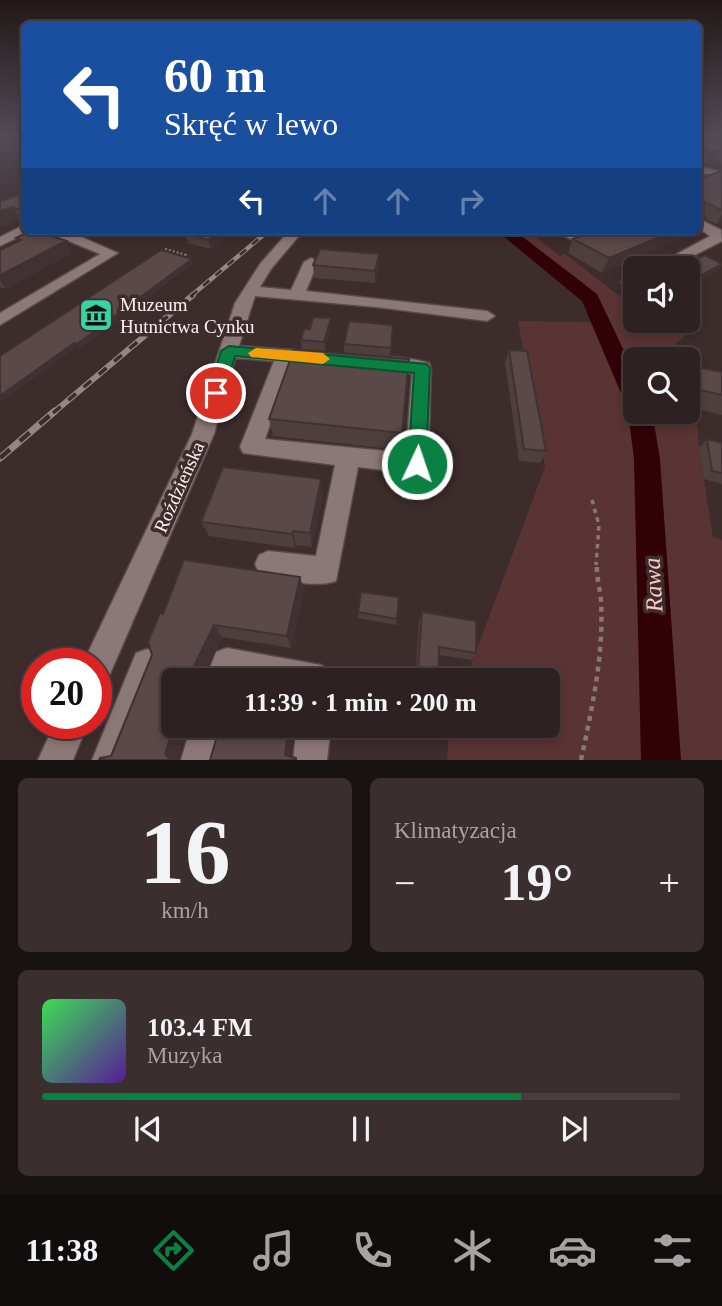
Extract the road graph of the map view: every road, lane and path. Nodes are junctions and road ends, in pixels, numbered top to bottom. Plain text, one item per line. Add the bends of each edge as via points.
1 (721, 174) edge
2 (702, 181) edge
3 (702, 224) edge
4 (21, 232) edge
5 (65, 235) edge
6 (293, 235) edge
7 (573, 235) edge
8 (595, 235) edge
9 (4, 247) edge
10 (682, 256) edge
11 (153, 258) edge
12 (179, 260) edge
13 (311, 262) edge
14 (250, 291) junction
15 (297, 295) junction
16 (488, 316) dead end
17 (0, 320) edge
18 (229, 351) junction
19 (285, 355) junction
20 (340, 360) edge
21 (367, 363) edge
22 (348, 459) junction
23 (592, 499) dead end
24 (268, 564) dead end
25 (106, 648) edge
26 (147, 664) edge
27 (226, 668) edge
28 (253, 668) edge
29 (204, 738) edge
30 (313, 738) edge
31 (65, 739) edge
32 (55, 760) edge
33 (109, 760) edge
34 (198, 760) edge
35 (310, 760) edge
36 (581, 760) edge

1 - 2 street
3 - 10 street via 718,238
4 - 9 street
5 - 17 street via 111,253
6 - 14 street, Roździeńska
7 - 8 street
11 - 12 path via 166,249 186,255
13 - 15 street
14 - 15 street
14 - 18 street, Roździeńska
15 - 16 street
18 - 19 street
18 - 25 street, Roździeńska via 203,434
19 - 20 street
19 - 22 street via 251,447
21 - 22 street via 422,368 417,464
22 - 24 street via 326,570
23 - 36 path via 599,525 599,655
26 - 33 street
27 - 28 street via 227,663
29 - 34 street
30 - 35 street
31 - 32 street

